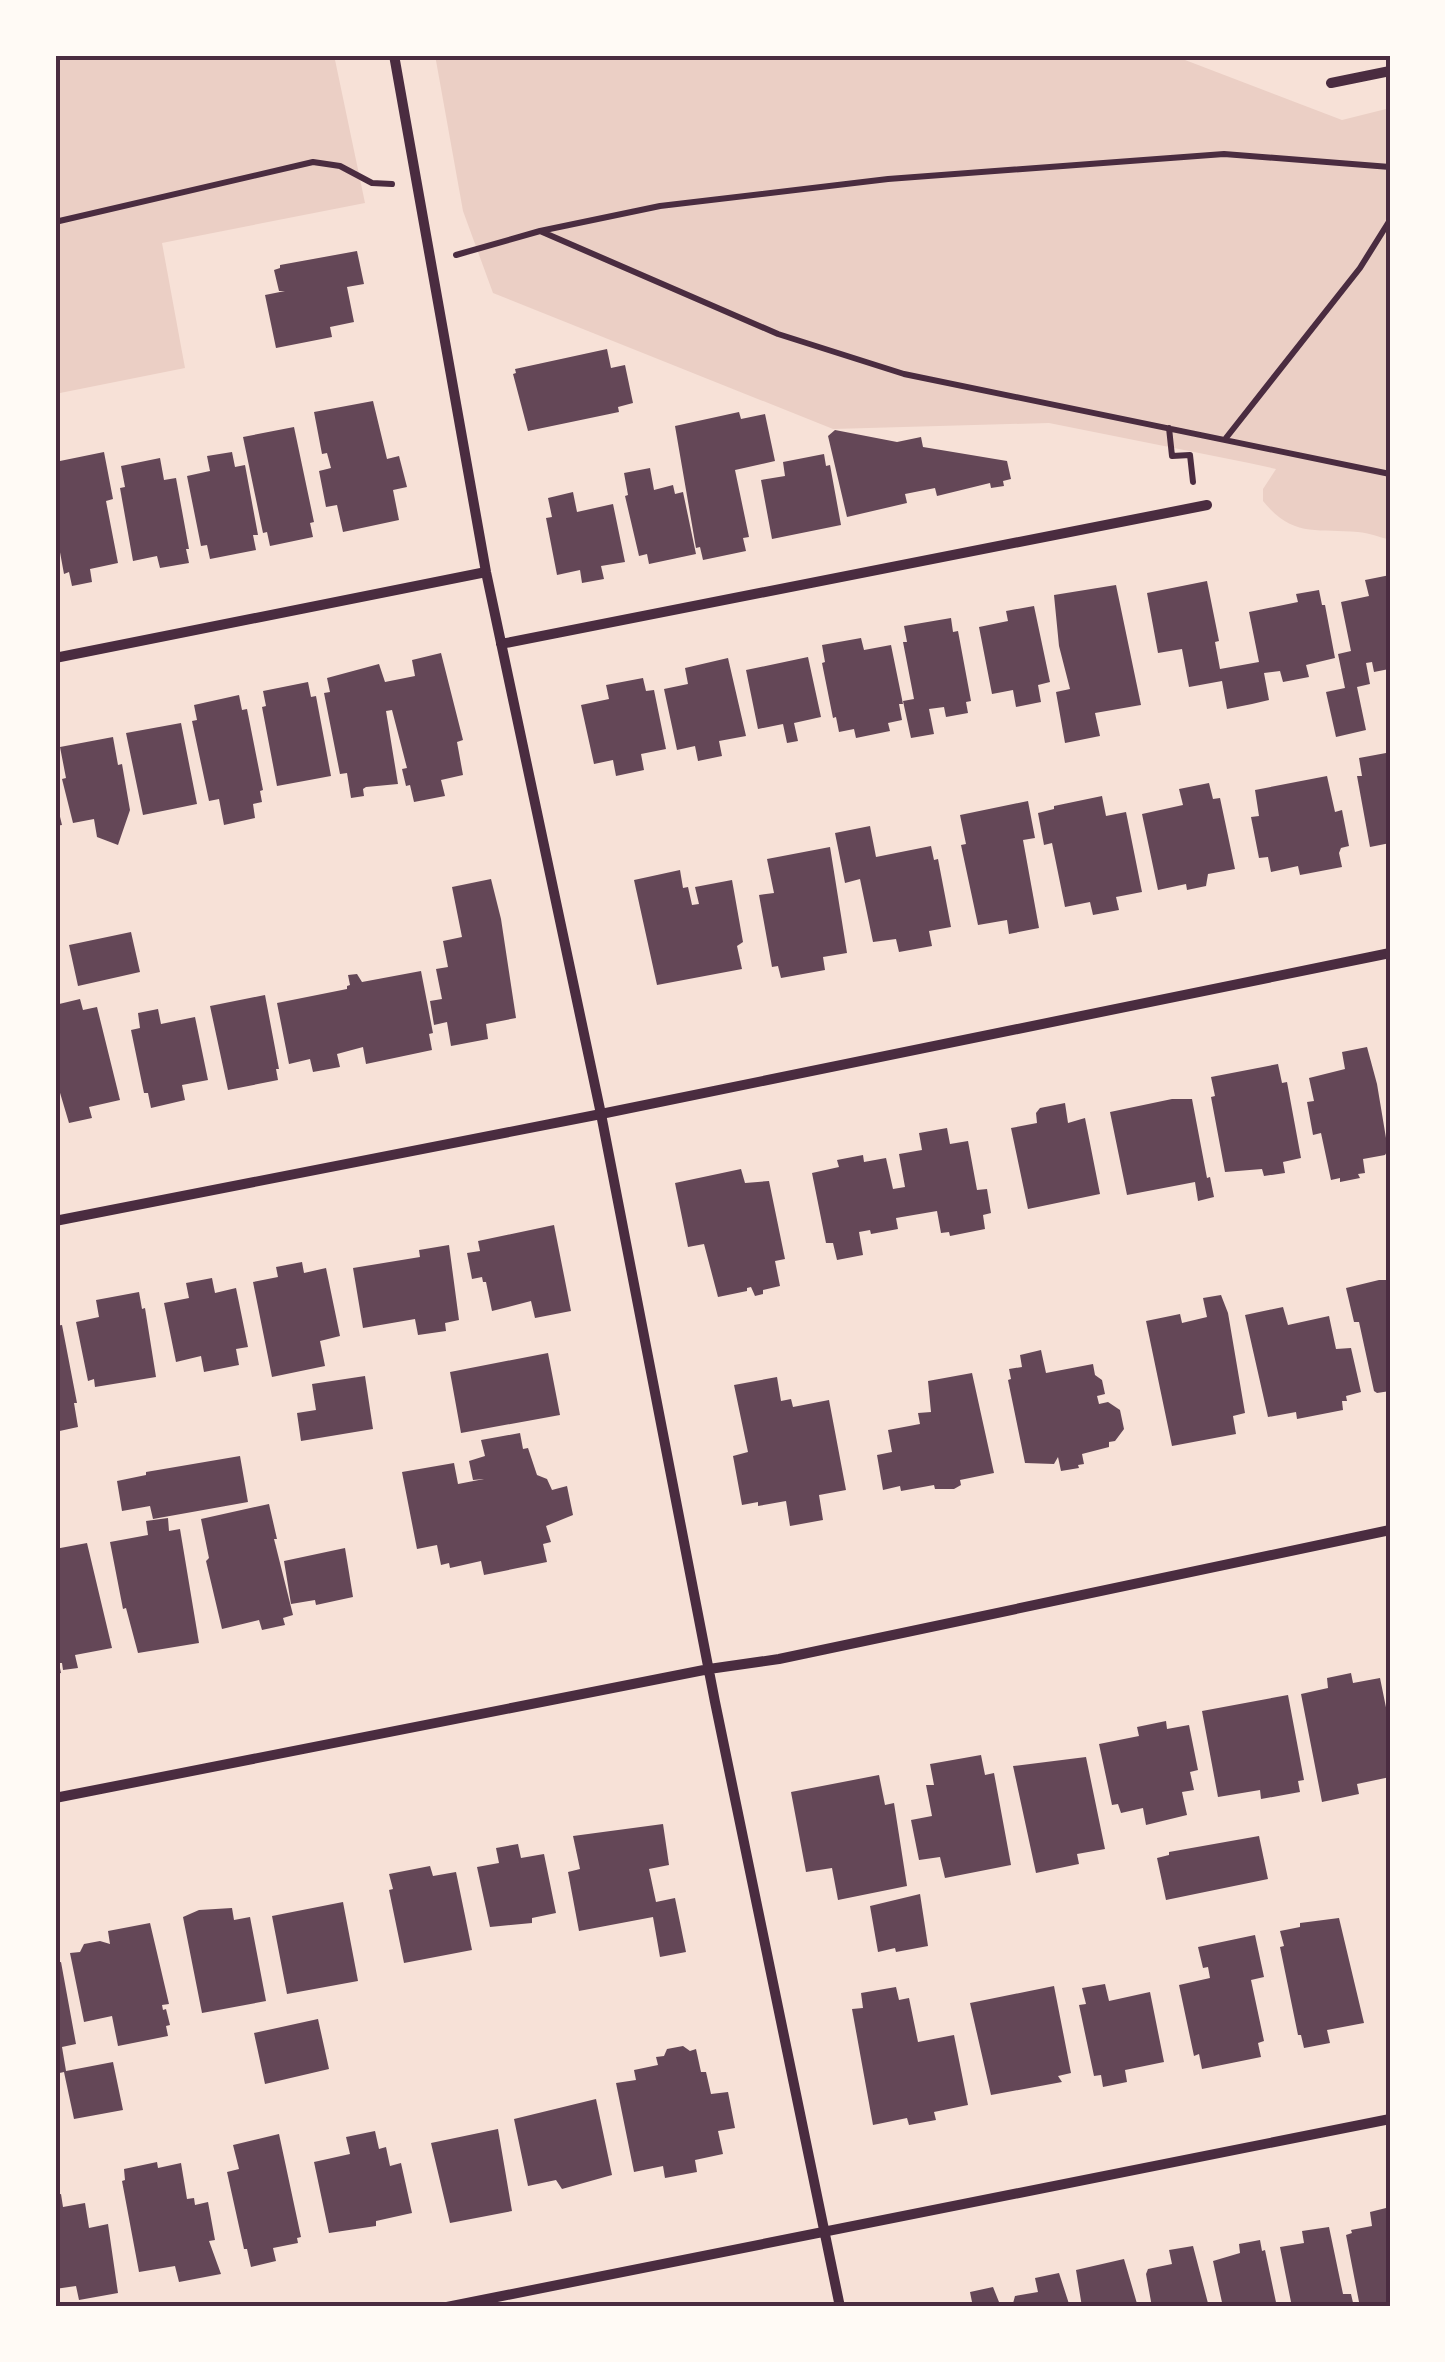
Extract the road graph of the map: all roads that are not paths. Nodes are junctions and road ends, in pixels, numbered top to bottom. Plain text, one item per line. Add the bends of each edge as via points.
1 (394, 55) edge
2 (1390, 71) edge
3 (1332, 83) dead end
4 (1207, 505) dead end
5 (486, 572) junction
6 (502, 644) junction
7 (55, 658) edge
8 (1390, 952) edge
9 (601, 1114) junction
10 (55, 1221) edge
11 (1390, 1530) edge
12 (709, 1669) junction
13 (55, 1798) edge
14 (1390, 2120) edge
15 (826, 2231) junction
16 (447, 2307) edge
17 (840, 2307) edge

1 - 5 street
2 - 3 street
4 - 6 street
5 - 6 street
5 - 7 street
6 - 9 street
8 - 9 street
9 - 10 street
9 - 12 street
11 - 12 street
12 - 13 street
12 - 15 street
14 - 15 street
15 - 16 street
15 - 17 street

